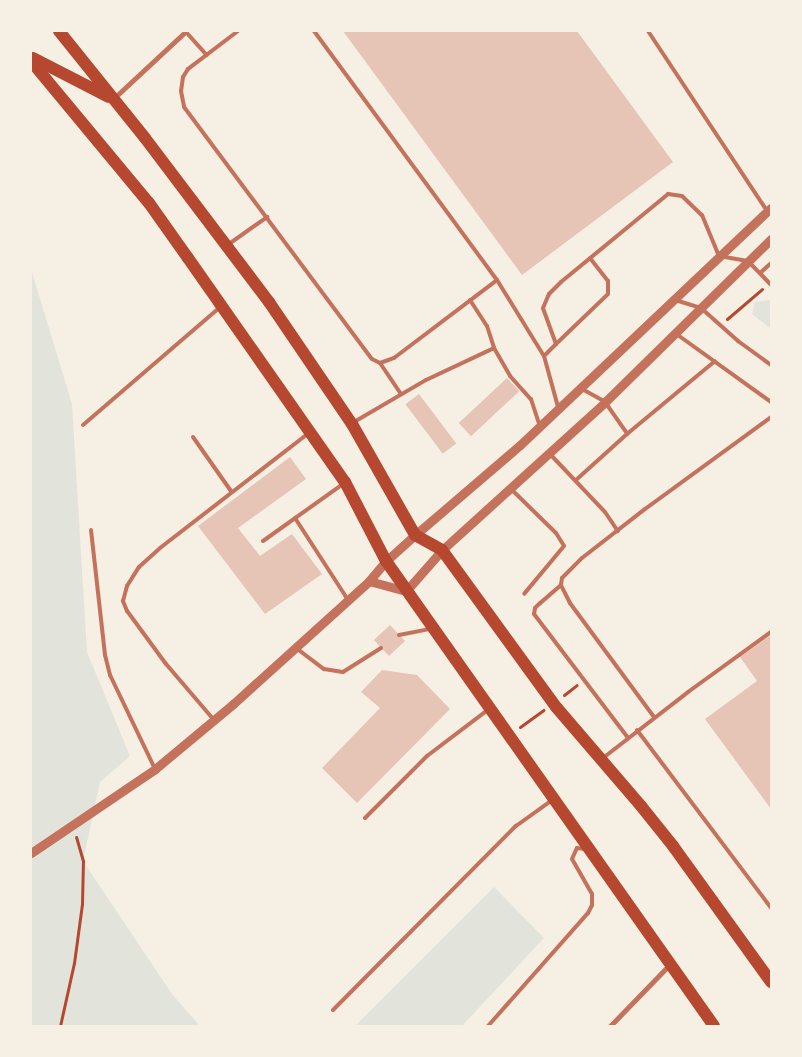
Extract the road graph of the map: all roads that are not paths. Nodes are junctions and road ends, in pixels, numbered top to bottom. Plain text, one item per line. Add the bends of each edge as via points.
1 (59, 31) edge
2 (186, 31) edge
3 (238, 31) edge
4 (314, 31) edge
5 (648, 31) edge
6 (207, 55) junction
7 (31, 59) edge
8 (113, 98) junction
9 (769, 209) edge
10 (267, 217) junction
11 (771, 239) edge
12 (227, 245) junction
13 (718, 256) junction
14 (590, 258) junction
15 (748, 261) junction
16 (771, 264) edge
17 (760, 273) junction
18 (497, 280) junction
19 (770, 284) edge
20 (672, 299) junction
21 (470, 300) junction
22 (222, 306) junction
23 (701, 308) junction
24 (676, 333) junction
25 (556, 344) junction
26 (494, 348) junction
27 (544, 356) junction
28 (715, 361) junction
29 (380, 363) junction
30 (771, 365) edge
31 (580, 388) junction
32 (401, 394) junction
33 (604, 402) junction
34 (771, 402) edge
35 (559, 409) junction
36 (771, 417) edge
37 (352, 424) junction
38 (83, 425) dead end
39 (540, 426) junction
40 (310, 432) junction
41 (627, 434) junction
42 (193, 437) dead end
43 (549, 453) junction
44 (576, 480) junction
45 (345, 482) junction
46 (510, 488) junction
47 (231, 491) junction
48 (295, 518) junction
49 (91, 530) dead end
50 (618, 531) junction
51 (415, 535) junction
52 (263, 541) dead end
53 (442, 550) junction
54 (386, 561) junction
55 (369, 581) junction
56 (561, 586) junction
57 (406, 591) junction
58 (524, 594) dead end
59 (348, 600) junction
60 (432, 628) junction
61 (771, 632) edge
62 (399, 635) dead end
63 (296, 648) junction
64 (381, 648) dead end
65 (489, 709) junction
66 (654, 717) junction
67 (214, 720) junction
68 (637, 730) junction
69 (628, 738) junction
70 (600, 760) junction
71 (155, 769) junction
72 (552, 800) junction
73 (365, 818) dead end
74 (588, 849) junction
75 (31, 853) edge
76 (771, 908) edge
77 (671, 964) junction
78 (771, 982) edge
79 (333, 1010) dead end
80 (488, 1026) edge
81 (610, 1026) edge
82 (714, 1026) edge

1 - 8 main road
2 - 6 lane
2 - 8 street
3 - 6 lane
4 - 18 lane
5 - 9 lane
6 - 10 lane via 183,77 184,107
7 - 8 main road
7 - 22 main road via 149,203
8 - 12 main road
9 - 13 street
10 - 12 lane
10 - 29 lane via 372,358
11 - 15 street
12 - 37 main road
13 - 14 lane via 702,215 690,202 675,194 664,196
13 - 15 lane
13 - 20 street
14 - 25 lane via 561,282 545,301 544,314
14 - 25 lane via 608,281 608,294
15 - 17 lane
15 - 23 street
16 - 17 lane
17 - 19 lane
18 - 21 lane
18 - 27 lane
20 - 23 lane
20 - 31 street
21 - 26 lane via 487,326
21 - 29 lane via 394,358
22 - 38 lane
22 - 40 main road
23 - 24 street
23 - 30 lane
24 - 28 lane
24 - 33 street
25 - 27 lane
26 - 32 lane via 456,364
26 - 39 lane via 510,376 532,399
27 - 35 lane
28 - 34 lane
28 - 41 lane
29 - 32 lane
31 - 33 lane
31 - 35 street
32 - 37 lane
33 - 41 lane
33 - 43 street
35 - 39 street
36 - 50 lane
37 - 51 main road
39 - 51 street
40 - 45 main road
40 - 47 lane
41 - 44 lane
42 - 47 lane
43 - 44 lane
43 - 46 street
44 - 50 lane
45 - 48 lane
45 - 54 main road
46 - 53 street
46 - 58 lane via 556,533 564,546
47 - 67 lane via 139,567 127,586 123,602 148,642
48 - 52 lane
48 - 59 lane
49 - 71 lane via 110,675
50 - 56 lane via 568,570
51 - 53 main road
51 - 54 street
53 - 57 street
53 - 70 main road via 557,708
54 - 55 street
54 - 57 main road
55 - 57 street
55 - 59 street
56 - 66 lane via 611,662
56 - 69 lane via 535,608 534,614
57 - 60 main road
59 - 63 street
60 - 62 lane
60 - 65 main road
61 - 66 lane
63 - 64 lane via 324,669 343,672
63 - 67 street
65 - 72 main road
65 - 73 lane via 427,756
66 - 68 lane
67 - 71 street
68 - 69 lane
68 - 76 lane
69 - 70 lane
70 - 78 main road via 673,846
71 - 75 street
72 - 74 main road
72 - 79 lane via 516,826
74 - 77 main road
74 - 80 lane via 577,848 572,859 592,894 588,914
77 - 81 street
77 - 82 main road

